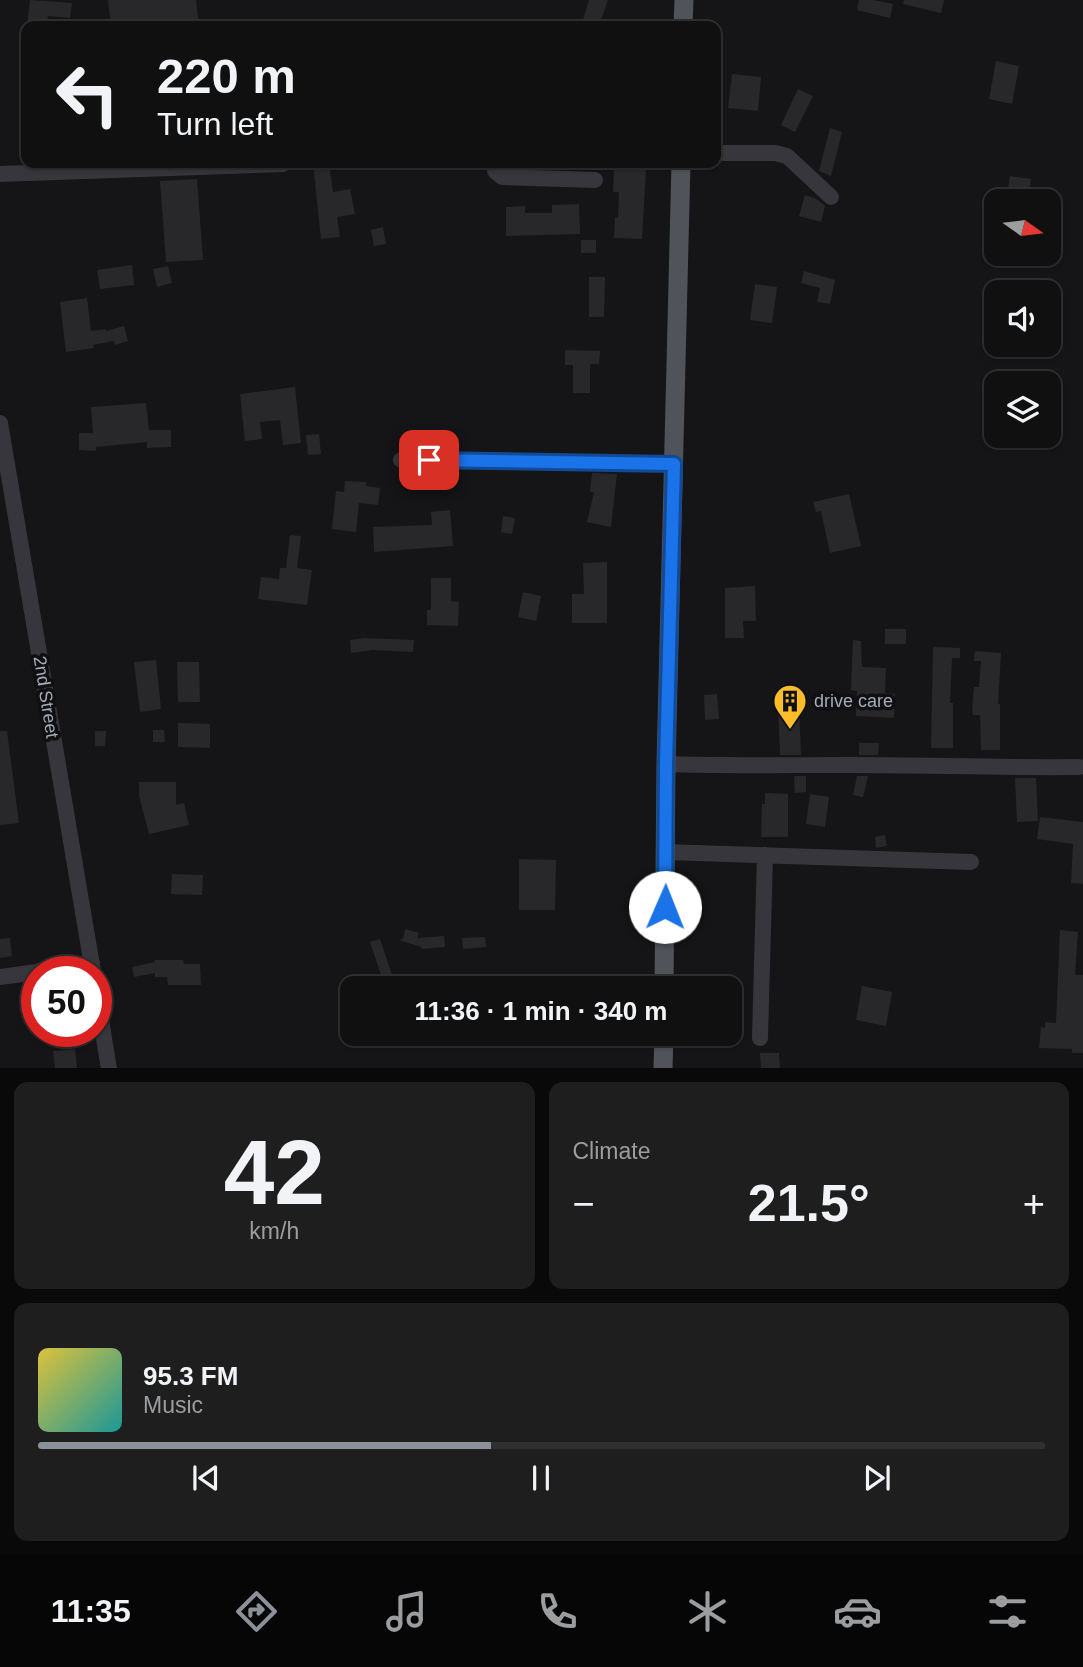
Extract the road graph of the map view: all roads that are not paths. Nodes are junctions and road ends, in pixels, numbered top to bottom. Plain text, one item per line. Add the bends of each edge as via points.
1 (684, 0) edge
2 (683, 21) edge
3 (721, 153) edge
4 (170, 168) edge
5 (495, 168) edge
6 (681, 168) edge
7 (0, 174) edge
8 (595, 180) dead end
9 (831, 197) dead end
10 (0, 423) edge
11 (401, 460) dead end
12 (674, 464) junction
13 (666, 764) junction
14 (1079, 767) dead end
15 (666, 852) junction
16 (765, 855) junction
17 (971, 862) dead end
18 (91, 956) edge
19 (21, 974) edge
20 (664, 976) edge
21 (0, 977) edge
22 (760, 1038) dead end
23 (664, 1046) edge
24 (105, 1047) edge
25 (109, 1068) edge
26 (663, 1068) edge

1 - 2 main road
3 - 9 street via 787,156
4 - 7 street
5 - 8 street via 502,177
6 - 12 main road
10 - 18 street, 2nd Street
11 - 12 street
12 - 13 main road
13 - 14 street
13 - 15 main road
15 - 16 street
15 - 20 main road
16 - 17 street
16 - 22 street
19 - 21 street
23 - 26 main road
24 - 25 street

